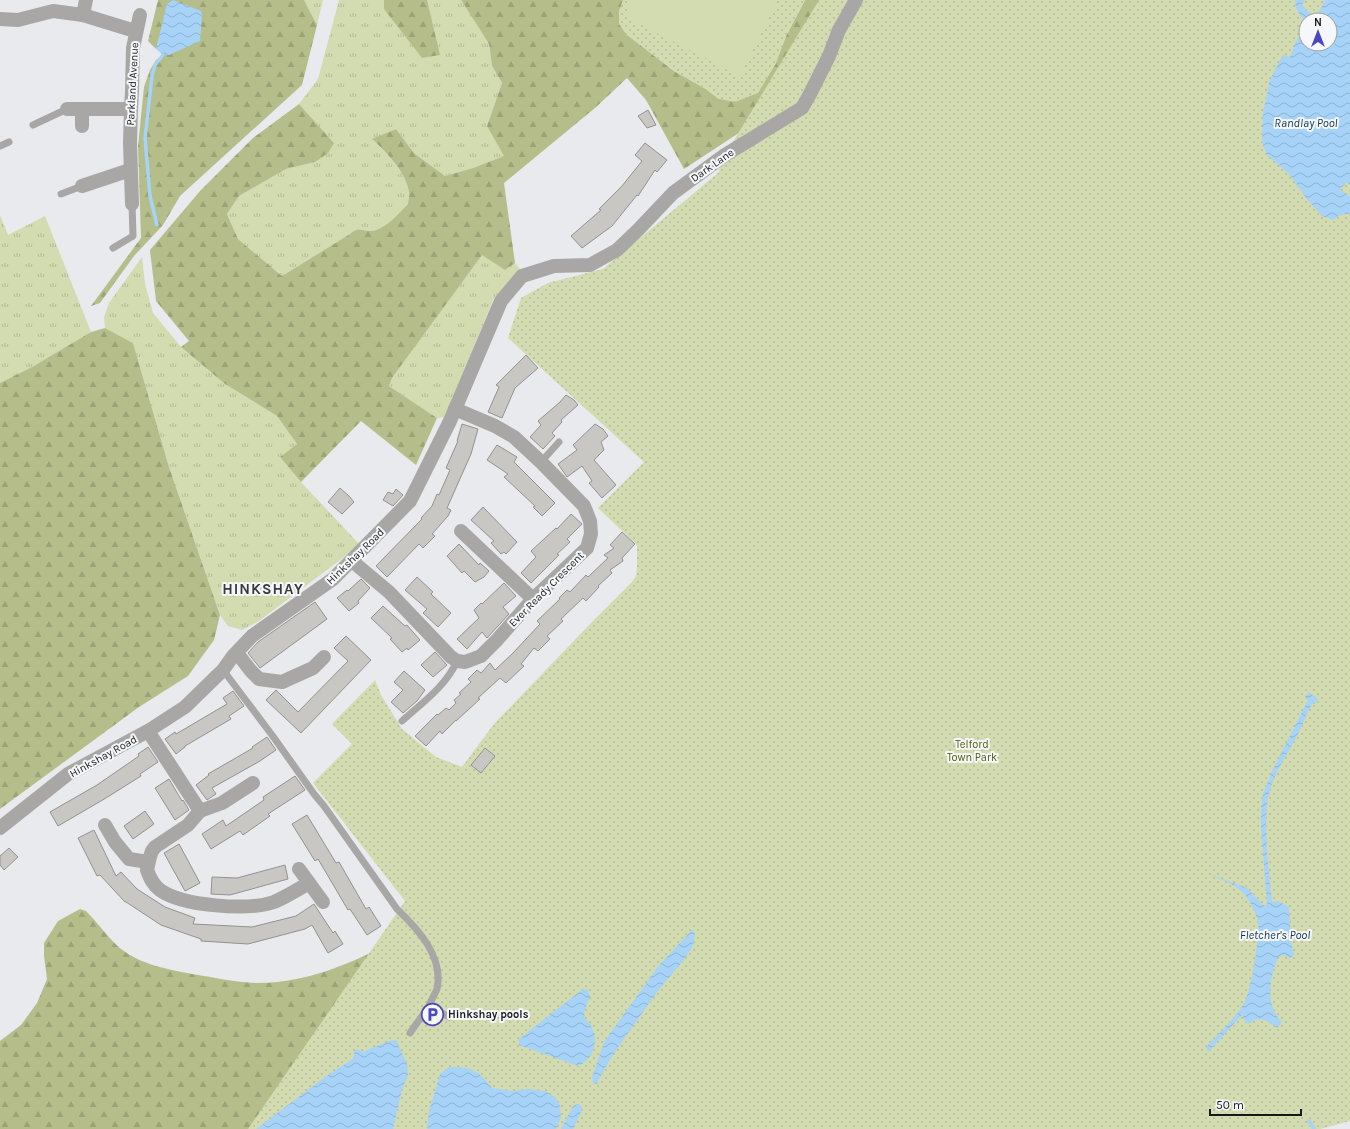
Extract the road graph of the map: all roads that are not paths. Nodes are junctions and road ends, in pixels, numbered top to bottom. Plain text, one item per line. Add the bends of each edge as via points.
1 (86, 0) edge
2 (856, 0) edge
3 (83, 15) junction
4 (140, 16) dead end
5 (0, 19) edge
6 (135, 32) junction
7 (67, 109) joint
8 (82, 109) junction
9 (130, 109) junction
10 (33, 125) dead end
11 (82, 126) dead end
12 (9, 142) dead end
13 (0, 146) edge
14 (130, 170) junction
15 (82, 186) joint
16 (61, 194) dead end
17 (132, 204) joint
18 (113, 248) dead end
19 (522, 276) joint
20 (455, 409) junction
21 (559, 442) dead end
22 (541, 462) junction
23 (461, 532) dead end
24 (352, 561) junction
25 (533, 599) junction
26 (237, 653) junction
27 (324, 657) dead end
28 (457, 661) junction
29 (223, 670) junction
30 (402, 721) dead end
31 (148, 731) junction
32 (253, 783) dead end
33 (200, 811) junction
34 (105, 825) dead end
35 (0, 828) edge
36 (148, 862) junction
37 (299, 869) dead end
38 (309, 883) junction
39 (323, 902) dead end
40 (429, 1006) junction
41 (449, 1017) dead end
42 (410, 1032) dead end

1 - 3 street
2 - 19 street, Dark Lane via 802,108 725,155 673,193 617,250 590,265 554,266
3 - 5 street, Parkland Avenue via 53,11 18,20
3 - 6 street, Parkland Avenue
4 - 6 street
6 - 9 street, Parkland Avenue
7 - 8 street
7 - 10 lane
8 - 9 street
8 - 11 street
9 - 14 street, Parkland Avenue
12 - 13 lane
14 - 15 street
14 - 17 street, Parkland Avenue
15 - 16 lane
17 - 18 lane via 134,236
19 - 20 street, Hinkshay Road via 501,302
20 - 22 street, Ever Ready Crescent via 508,433
20 - 24 street, Hinkshay Road via 410,501
21 - 22 lane
22 - 25 street, Ever Ready Crescent via 584,506 590,521 590,534 587,548
23 - 25 street
24 - 26 street, Hinkshay Road via 333,579 252,636
24 - 28 street via 389,592
25 - 28 street, Ever Ready Crescent via 481,656 465,662
26 - 27 street via 259,679 282,682 313,668
26 - 29 street, Hinkshay Road
28 - 30 lane via 452,673 441,686
29 - 31 street, Hinkshay Road via 184,707
29 - 40 lane via 397,909 412,923 429,947 438,967 437,989
31 - 33 street
31 - 35 street, Hinkshay Road via 68,774
32 - 33 street via 222,803
33 - 36 street via 188,825 155,847
34 - 36 street via 128,859
36 - 38 street via 150,878 160,891 172,897 194,902 255,906 273,902
37 - 38 street
38 - 39 street
40 - 41 lane
40 - 42 lane

